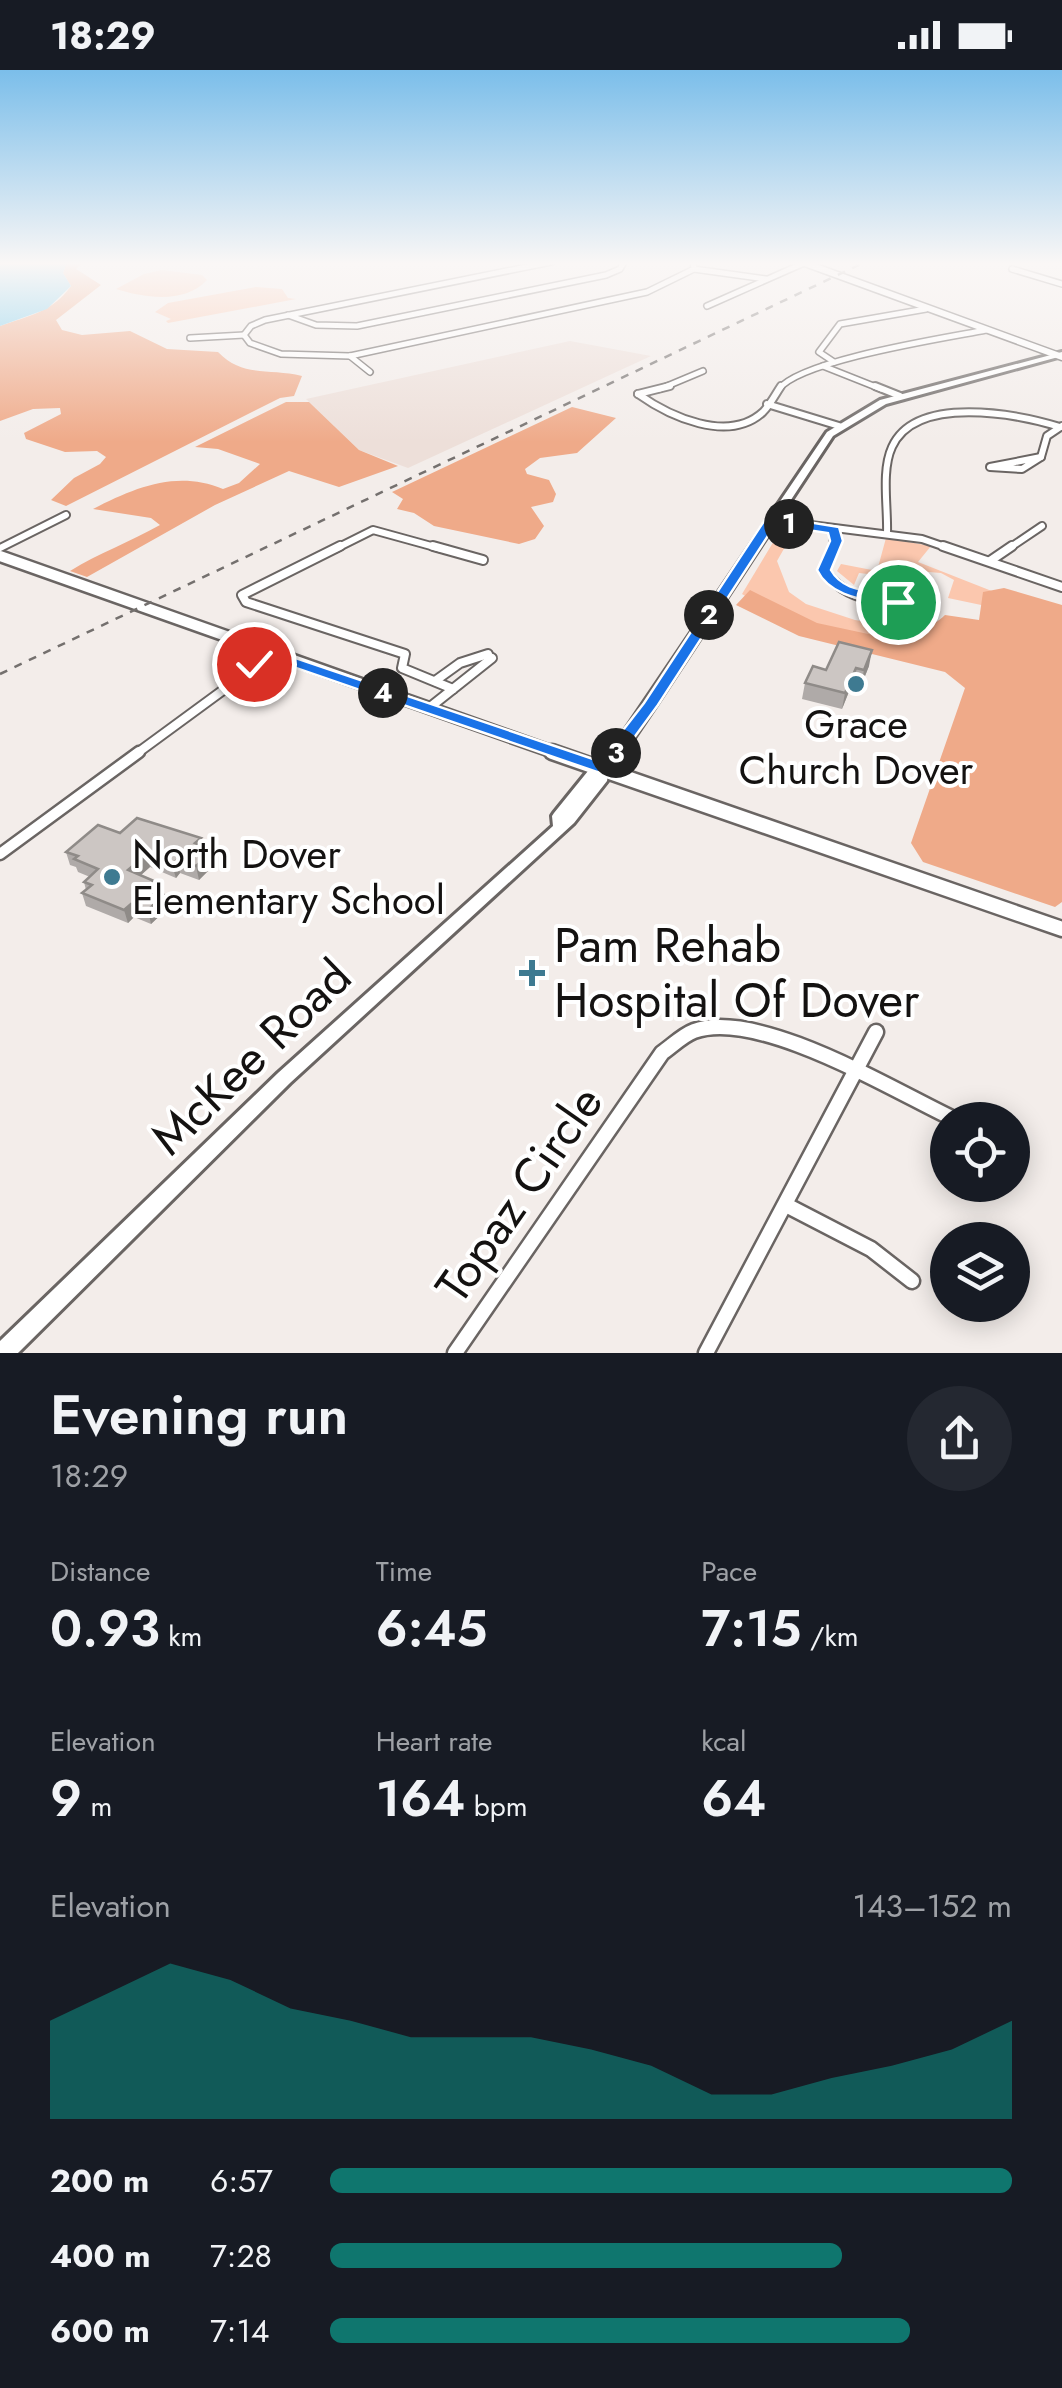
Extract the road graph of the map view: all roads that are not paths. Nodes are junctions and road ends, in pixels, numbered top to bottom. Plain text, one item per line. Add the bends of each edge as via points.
1 (263, 322) edge
2 (305, 322) edge
3 (377, 322) edge
4 (508, 322) edge
5 (851, 322) edge
6 (964, 322) edge
7 (986, 330) junction
8 (244, 334) junction
9 (190, 338) dead end
10 (1038, 355) junction
11 (350, 356) junction
12 (1060, 357) edge
13 (834, 362) junction
14 (821, 366) junction
15 (370, 372) dead end
16 (703, 372) dead end
17 (900, 396) junction
18 (767, 404) junction
19 (839, 426) junction
20 (1061, 427) edge
21 (1041, 457) junction
22 (66, 515) dead end
23 (771, 520) junction
24 (1042, 526) dead end
25 (834, 530) junction
26 (887, 534) junction
27 (1, 555) edge
28 (483, 560) dead end
29 (990, 561) junction
30 (1062, 587) edge
31 (922, 602) dead end
32 (264, 652) junction
33 (435, 680) junction
34 (453, 689) junction
35 (429, 708) junction
36 (603, 768) junction
37 (0, 854) edge
38 (1062, 928) edge
39 (876, 1032) dead end
40 (855, 1072) junction
41 (930, 1108) edge
42 (786, 1204) junction
43 (912, 1281) dead end
44 (3, 1353) edge
45 (455, 1353) edge
46 (706, 1353) edge

1 - 8 street
2 - 3 street
4 - 11 street
5 - 13 street via 840,324 819,352
6 - 7 street
7 - 10 street
7 - 13 street
8 - 9 street
8 - 11 street via 250,344 280,354
10 - 12 main road, McKee Road
10 - 17 main road, McKee Road
11 - 15 street
13 - 14 street
14 - 17 street
14 - 18 street via 785,378
16 - 18 street via 638,394 668,414 706,423 751,419
17 - 19 main road, McKee Road
18 - 19 street
19 - 23 main road, McKee Road
20 - 21 street via 1047,436
20 - 26 street via 981,411 913,426 891,451
21 - 21 street via 1027,463 990,468 1023,468
22 - 27 street
23 - 25 street
23 - 36 main road, McKee Road
24 - 29 street
25 - 26 street
25 - 31 street via 824,570 833,584
26 - 29 street
27 - 32 street
28 - 33 street via 373,530 242,595 246,602 397,648 405,654 402,668
29 - 30 street
32 - 35 street
32 - 37 street via 226,688
33 - 34 street
33 - 34 street via 460,663 490,656
34 - 35 street
35 - 36 street
36 - 38 street
36 - 44 main road, McKee Road via 569,820 284,1078
39 - 40 street
40 - 41 street
40 - 42 street
40 - 45 street, Topaz Circle via 744,1026 709,1027 670,1045
42 - 43 street via 870,1249
42 - 46 street

